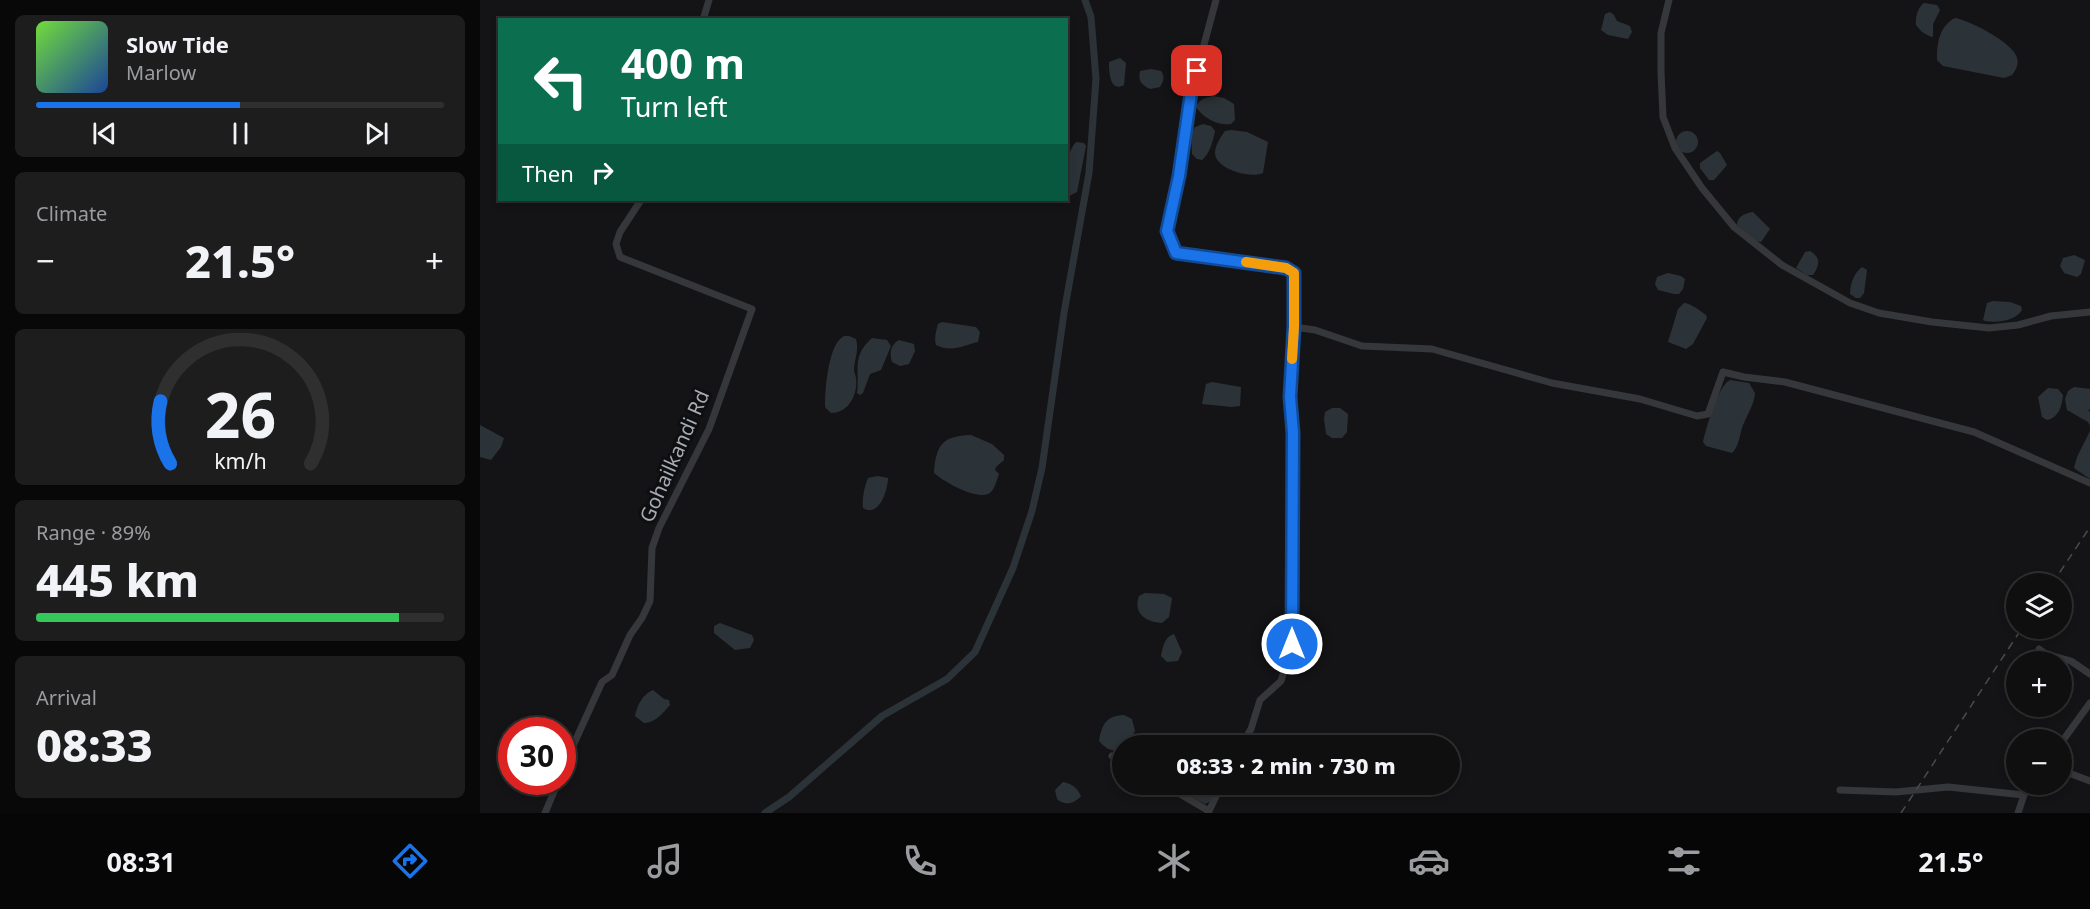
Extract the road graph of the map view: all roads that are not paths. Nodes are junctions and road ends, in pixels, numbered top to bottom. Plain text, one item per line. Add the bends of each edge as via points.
1 (709, 0) edge
2 (1216, 0) edge
3 (1669, 0) edge
4 (704, 18) edge
5 (640, 201) edge
6 (2090, 312) edge
7 (1294, 327) junction
8 (2090, 483) edge
9 (2039, 649) dead end
10 (2090, 674) edge
11 (2090, 703) edge
12 (2071, 729) edge
13 (1247, 735) edge
14 (576, 739) edge
15 (2072, 774) edge
16 (2090, 781) edge
17 (1840, 790) dead end
18 (2006, 793) edge
19 (553, 795) edge
20 (1180, 795) edge
21 (1217, 795) edge
22 (2024, 795) edge
23 (1209, 812) edge
24 (545, 813) edge
25 (2018, 813) edge

1 - 4 street
2 - 7 street via 1191,93 1167,231 1176,253 1292,271
3 - 6 street via 1661,33 1663,117 1676,148 1702,188 1734,226 1782,265 1850,303 1879,313 1932,322 1989,328
5 - 14 street, Gohailkandi Rd via 618,238 620,257 752,309 709,429 659,528 652,548 650,600 612,675 602,682
7 - 8 street via 1362,346 1432,349 1552,383 1640,399 1697,416 1708,414 1723,372 1785,382 1974,432
7 - 13 street via 1290,397 1292,644 1281,681 1260,700
9 - 10 street via 2071,661
11 - 12 street
15 - 16 street
17 - 18 street via 1896,792 1948,787
19 - 24 street
20 - 23 street
21 - 23 street
22 - 25 street

